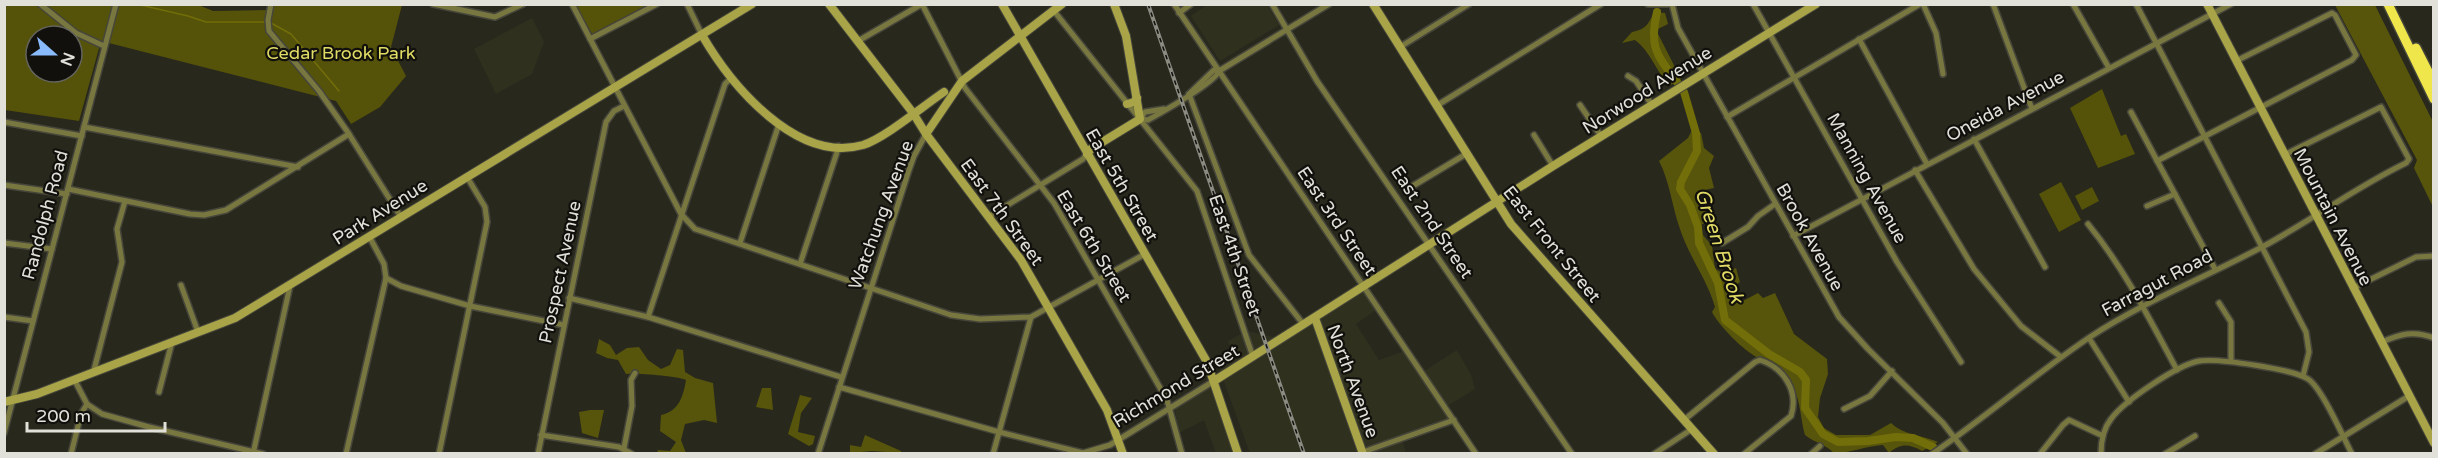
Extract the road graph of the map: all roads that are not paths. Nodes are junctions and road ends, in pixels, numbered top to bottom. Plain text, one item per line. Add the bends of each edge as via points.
1 (40, 4) edge
2 (116, 4) edge
3 (271, 4) edge
4 (433, 4) edge
5 (523, 4) edge
6 (572, 4) edge
7 (657, 4) edge
8 (687, 4) edge
9 (752, 4) edge
10 (829, 4) edge
11 (1002, 4) edge
12 (1062, 4) edge
13 (1114, 4) edge
14 (1174, 4) edge
15 (1191, 4) edge
16 (1272, 4) edge
17 (1329, 4) edge
18 (1373, 4) edge
19 (1469, 4) edge
20 (1600, 4) edge
21 (1753, 4) edge
22 (1816, 4) edge
23 (1921, 4) edge
24 (1993, 4) edge
25 (2073, 4) edge
26 (2136, 4) edge
27 (2207, 4) edge
28 (2231, 4) edge
29 (2388, 4) edge
30 (2395, 4) edge
31 (922, 5) edge
32 (1650, 5) edge
33 (1669, 5) edge
34 (1054, 11) junction
35 (1179, 13) junction
36 (2212, 15) junction
37 (1287, 30) junction
38 (1769, 33) junction
39 (702, 35) junction
40 (1019, 36) junction
41 (590, 39) junction
42 (1859, 39) junction
43 (858, 41) junction
44 (2156, 44) junction
45 (105, 46) junction
46 (1400, 47) junction
47 (2236, 61) junction
48 (2109, 68) junction
49 (1219, 71) junction
50 (1702, 73) junction
51 (1943, 74) dead end
52 (1628, 76) dead end
53 (731, 78) junction
54 (1794, 78) junction
55 (962, 81) junction
56 (2433, 83) edge
57 (615, 87) junction
58 (944, 92) joint
59 (1189, 94) junction
60 (1137, 98) junction
61 (2433, 99) edge
62 (1127, 104) junction
63 (1580, 105) dead end
64 (1652, 105) junction
65 (624, 106) junction
66 (1436, 106) junction
67 (2260, 108) junction
68 (2032, 109) junction
69 (2131, 112) dead end
70 (913, 113) junction
71 (1727, 117) junction
72 (1140, 119) junction
73 (4, 122) edge
74 (779, 124) junction
75 (84, 127) junction
76 (349, 134) junction
77 (926, 134) junction
78 (1534, 135) dead end
79 (82, 136) junction
80 (1601, 136) junction
81 (2204, 137) junction
82 (1974, 139) junction
83 (839, 146) junction
84 (1087, 154) junction
85 (1466, 154) junction
86 (2284, 155) junction
87 (2157, 161) junction
88 (1927, 164) junction
89 (1553, 166) junction
90 (298, 167) junction
91 (1915, 170) junction
92 (467, 177) junction
93 (4, 185) edge
94 (1039, 186) junction
95 (1411, 187) dead end
96 (67, 192) junction
97 (2175, 194) junction
98 (1862, 199) junction
99 (125, 201) junction
100 (1497, 203) junction
101 (1775, 204) junction
102 (2147, 206) dead end
103 (681, 214) junction
104 (2316, 215) junction
105 (401, 217) junction
106 (988, 217) junction
107 (2088, 224) dead end
108 (369, 236) junction
109 (1793, 236) junction
110 (4, 243) edge
111 (740, 243) junction
112 (1722, 243) dead end
113 (1430, 245) junction
114 (2261, 247) junction
115 (52, 249) junction
116 (1145, 254) junction
117 (2433, 256) edge
118 (800, 264) junction
119 (2045, 267) dead end
120 (2215, 269) junction
121 (386, 278) junction
122 (1098, 280) junction
123 (181, 285) dead end
124 (290, 286) junction
125 (871, 287) junction
126 (1364, 287) junction
127 (2353, 288) junction
128 (569, 298) junction
129 (2219, 303) dead end
130 (2142, 305) junction
131 (470, 306) junction
132 (1049, 308) junction
133 (4, 317) edge
134 (648, 317) junction
135 (1031, 317) junction
136 (1315, 318) junction
137 (33, 321) junction
138 (564, 325) junction
139 (1304, 325) junction
140 (198, 332) junction
141 (2089, 338) junction
142 (2433, 338) edge
143 (172, 341) junction
144 (2382, 342) junction
145 (1253, 357) junction
146 (2061, 357) junction
147 (2231, 361) junction
148 (1961, 362) dead end
149 (94, 370) junction
150 (2177, 370) junction
151 (1892, 371) junction
152 (634, 373) dead end
153 (2303, 376) junction
154 (841, 378) junction
155 (74, 379) junction
156 (1214, 381) junction
157 (839, 387) junction
158 (159, 392) dead end
159 (2409, 396) junction
160 (9, 402) edge
161 (2129, 402) junction
162 (87, 404) junction
163 (1168, 409) junction
164 (1844, 409) dead end
165 (1454, 420) junction
166 (1684, 420) junction
167 (1692, 429) junction
168 (999, 432) junction
169 (4, 433) edge
170 (542, 435) junction
171 (2103, 436) junction
172 (2195, 436) dead end
173 (2343, 436) junction
174 (1956, 438) junction
175 (1119, 439) junction
176 (2433, 443) edge
177 (1820, 446) dead end
178 (624, 448) junction
179 (253, 452) edge
180 (71, 453) edge
181 (264, 453) edge
182 (346, 453) edge
183 (439, 453) edge
184 (538, 453) edge
185 (632, 453) edge
186 (818, 453) edge
187 (993, 453) edge
188 (1123, 453) edge
189 (1182, 453) edge
190 (1238, 453) edge
191 (1363, 453) edge
192 (1476, 453) edge
193 (1572, 453) edge
194 (1654, 453) edge
195 (1714, 453) edge
196 (1744, 453) edge
197 (1811, 453) edge
198 (1932, 453) edge
199 (1967, 453) edge
200 (2040, 453) edge
201 (2101, 453) edge
202 (2165, 453) edge
203 (2315, 453) edge
204 (2352, 453) edge

1 - 45 street via 76,33
2 - 45 street, Randolph Road
3 - 76 street via 268,27 272,36
4 - 5 street via 491,16
6 - 41 street
7 - 41 street
8 - 39 street
9 - 39 street, Park Avenue
10 - 43 street, East 7th Street
11 - 40 street, East 5th Street
12 - 34 street, Watchung Avenue
13 - 60 street via 1126,36
14 - 35 street, East 3rd Street
15 - 35 street
16 - 37 street, East 2nd Street
17 - 37 street
18 - 46 street, East Front Street
19 - 46 street
20 - 66 street
21 - 38 street, Manning Avenue
22 - 38 street, Norwood Avenue
23 - 42 street
23 - 51 street via 1938,39
24 - 68 street
25 - 48 street
26 - 44 street
27 - 36 street, Mountain Avenue
28 - 36 street, Oneida Avenue
29 - 61 highway
30 - 56 highway
31 - 43 street
31 - 55 street, East 6th Street
32 - 33 street
33 - 50 street, Brook Avenue
34 - 40 street, Watchung Avenue
34 - 62 street, East 4th Street
35 - 49 street, East 3rd Street
36 - 44 street, Oneida Avenue
36 - 47 street, Mountain Avenue
37 - 49 street
37 - 113 street, East 2nd Street via 1317,81
38 - 50 street, Norwood Avenue
38 - 54 street, Manning Avenue
39 - 53 street
39 - 57 street, Park Avenue
40 - 55 street, Watchung Avenue
40 - 84 street, East 5th Street
41 - 57 street
42 - 54 street
42 - 88 street
43 - 70 street, East 7th Street
44 - 48 street, Oneida Avenue
44 - 81 street
45 - 75 street, Randolph Road
46 - 66 street, East Front Street
47 - 67 street, Mountain Avenue
47 - 67 street via 2332,13 2336,15 2356,57
48 - 68 street, Oneida Avenue
49 - 59 street via 1207,75
49 - 126 street, East 3rd Street
50 - 64 street, Norwood Avenue
50 - 71 street, Brook Avenue
52 - 64 street
53 - 74 street
53 - 103 street via 725,84
54 - 71 street
54 - 98 street, Manning Avenue
55 - 58 street
55 - 77 street, Watchung Avenue
55 - 94 street, East 6th Street
57 - 65 street
57 - 92 street, Park Avenue
58 - 70 street
59 - 72 street via 1148,120
59 - 139 street via 1249,255
60 - 62 street
60 - 72 street
62 - 72 street, East 4th Street
63 - 80 street
64 - 80 street, Norwood Avenue
65 - 103 street
65 - 128 street, Prospect Avenue via 606,122
66 - 85 street, East Front Street
67 - 81 street
67 - 86 street, Mountain Avenue
68 - 82 street, Oneida Avenue
69 - 87 street
70 - 77 street, East 7th Street
70 - 83 street via 871,142
71 - 101 street, Brook Avenue
72 - 84 street
72 - 145 street, East 4th Street via 1197,191
73 - 79 street
74 - 83 street via 815,142
74 - 111 street
75 - 79 street, Randolph Road
75 - 90 street
76 - 90 street
76 - 105 street
77 - 106 street, East 7th Street
77 - 125 street, Watchung Avenue via 914,156
78 - 89 street
79 - 96 street, Randolph Road
80 - 89 street, Norwood Avenue
81 - 87 street
81 - 114 street
82 - 88 street, Oneida Avenue
82 - 119 street
83 - 118 street
84 - 94 street
84 - 116 street, East 5th Street
85 - 95 street
85 - 100 street, East Front Street
86 - 104 street, Mountain Avenue
86 - 104 street, Farragut Road via 2381,107 2409,159
87 - 97 street
88 - 91 street, Oneida Avenue
89 - 100 street, Norwood Avenue
90 - 99 street via 217,213 190,214
91 - 98 street, Oneida Avenue
91 - 146 street via 1974,269 2021,326
92 - 105 street, Park Avenue
92 - 131 street via 487,215
93 - 96 street
94 - 106 street
94 - 122 street, East 6th Street via 1054,203
96 - 99 street
96 - 115 street, Randolph Road
97 - 102 street
97 - 120 street
98 - 109 street, Oneida Avenue
98 - 148 street, Manning Avenue
99 - 149 street via 117,230 122,262
100 - 113 street, Richmond Street
100 - 166 street, East Front Street
101 - 109 street, Brook Avenue
101 - 112 street
103 - 111 street via 691,227
103 - 134 street
104 - 114 street, Farragut Road
104 - 127 street, Mountain Avenue
105 - 108 street, Park Avenue
106 - 132 street, East 7th Street via 1021,260
107 - 130 street
108 - 121 street via 384,264
108 - 124 street, Park Avenue
109 - 151 street, Brook Avenue via 1839,317
110 - 115 street
111 - 118 street
113 - 126 street, Richmond Street
113 - 193 street, East 2nd Street
114 - 120 street, Farragut Road
114 - 153 street via 2306,332 2309,352
115 - 137 street, Randolph Road
116 - 122 street
116 - 156 street, East 5th Street
117 - 127 street via 2408,260
118 - 125 street
120 - 130 street, Farragut Road
121 - 131 street
121 - 182 street
122 - 132 street
122 - 163 street, East 6th Street via 1167,400
123 - 140 street
124 - 140 street, Park Avenue via 235,318
124 - 179 street
125 - 135 street via 951,315 980,319
125 - 154 street, Watchung Avenue
126 - 136 street, Richmond Street
126 - 165 street, East 3rd Street
127 - 144 street, Mountain Avenue
128 - 134 street
128 - 138 street, Prospect Avenue
129 - 147 street via 2231,322
130 - 141 street, Farragut Road
130 - 150 street
131 - 138 street
131 - 183 street
132 - 135 street
132 - 175 street, East 7th Street via 1107,410
133 - 137 street
134 - 154 street
135 - 168 street
136 - 139 street, Richmond Street
136 - 191 street, North Avenue
137 - 160 street, Randolph Road
138 - 170 street, Prospect Avenue
139 - 145 street, Richmond Street
140 - 143 street, Park Avenue
141 - 146 street, Farragut Road
141 - 161 street
142 - 144 street via 2406,333
143 - 149 street, Park Avenue
143 - 158 street
144 - 159 street, Mountain Avenue
145 - 156 street, Richmond Street
146 - 174 street, Farragut Road
147 - 150 street via 2202,360
147 - 153 street
149 - 155 street, Park Avenue
150 - 161 street
151 - 164 street via 1870,396
151 - 174 street, Brook Avenue
152 - 178 street
153 - 173 street via 2318,389
154 - 157 street, Watchung Avenue
155 - 160 street, Park Avenue
155 - 162 street
156 - 163 street, Richmond Street
156 - 190 street, East 5th Street
157 - 168 street, Richmond Street
157 - 186 street, Watchung Avenue
159 - 173 street
159 - 176 street, Mountain Avenue
160 - 169 street, Randolph Road
161 - 171 street via 2112,417
162 - 179 street via 96,411 141,425
162 - 180 street
163 - 175 street, Richmond Street
163 - 189 street, East 6th Street
165 - 191 street
165 - 192 street, East 3rd Street
166 - 167 street, East Front Street
166 - 196 street via 1755,362 1763,360 1789,383 1794,408 1791,416
167 - 194 street
167 - 195 street, East Front Street
168 - 175 street, Richmond Street via 1083,453
168 - 187 street
170 - 178 street
170 - 184 street, Prospect Avenue
171 - 200 street via 2069,420
171 - 201 street
172 - 202 street
173 - 203 street
173 - 204 street
174 - 198 street, Farragut Road
174 - 199 street, Brook Avenue
175 - 188 street, East 7th Street
177 - 197 street
178 - 185 street
179 - 181 street

